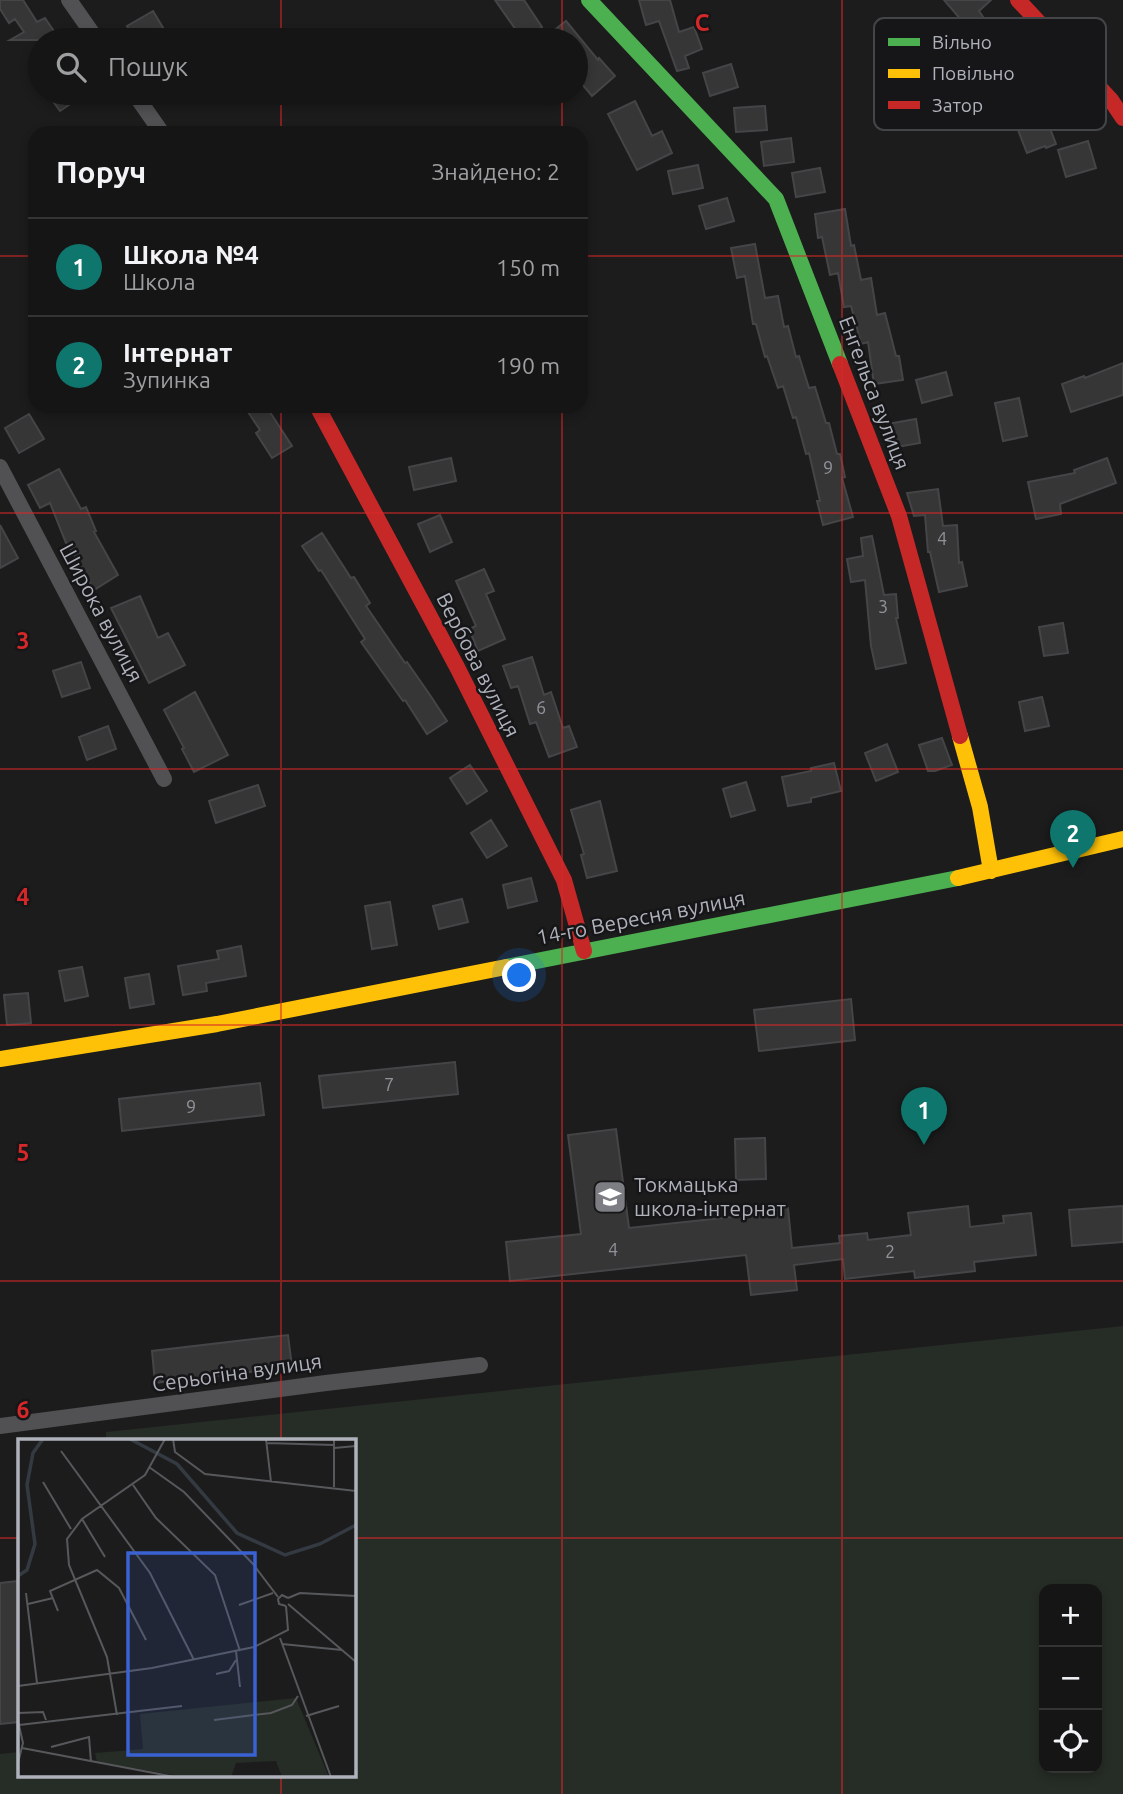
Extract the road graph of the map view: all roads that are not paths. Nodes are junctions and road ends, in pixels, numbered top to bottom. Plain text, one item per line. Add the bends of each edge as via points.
1 (69, 0) edge
2 (589, 0) edge
3 (1018, 0) edge
4 (1035, 18) edge
5 (89, 28) edge
6 (1106, 95) edge
7 (142, 105) edge
8 (1123, 118) edge
9 (157, 126) edge
10 (321, 413) edge
11 (0, 467) edge
12 (164, 779) dead end
13 (1123, 839) edge
14 (990, 871) junction
15 (584, 951) junction
16 (0, 1059) edge
17 (480, 1365) dead end
18 (0, 1426) edge

1 - 5 street
2 - 14 street, Енгельса вулиця via 776,199 899,516 980,807
3 - 4 street
6 - 8 street
7 - 9 street
10 - 15 street, Вербова вулиця via 564,880
11 - 12 street, Широка вулиця
13 - 14 street, 14-го Вересня вулиця
14 - 15 street, 14-го Вересня вулиця
15 - 16 street, 14-го Вересня вулиця via 217,1024
17 - 18 street, Серьогіна вулиця

